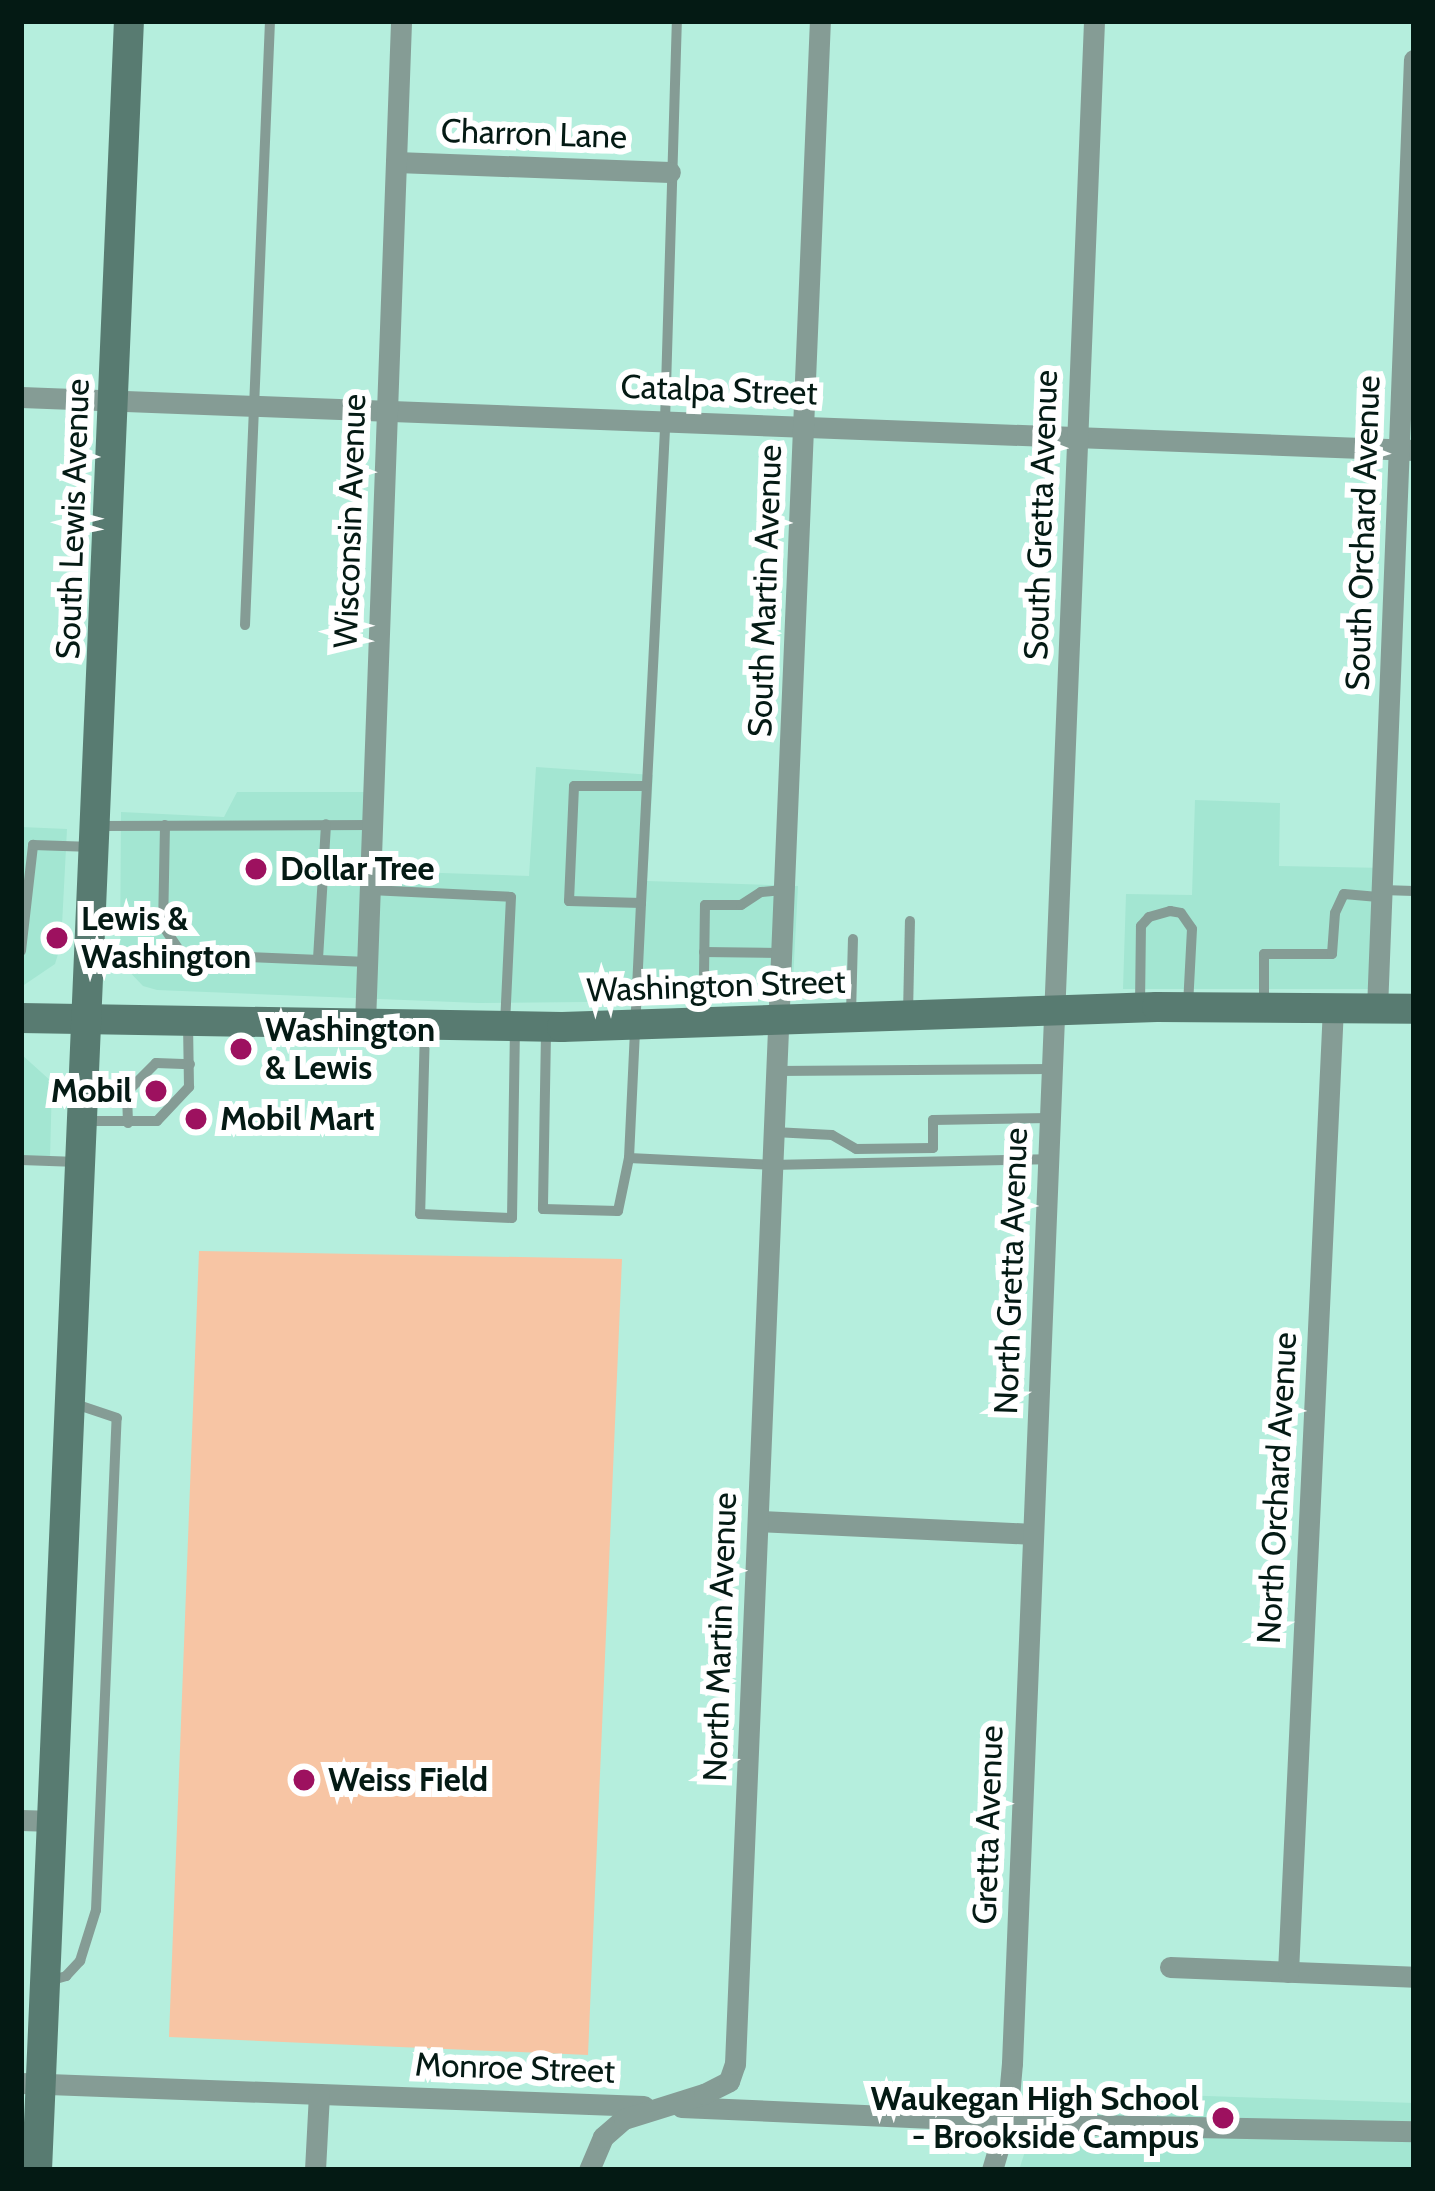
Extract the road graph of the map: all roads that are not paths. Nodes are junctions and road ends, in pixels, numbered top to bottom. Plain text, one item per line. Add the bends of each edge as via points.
1 (129, 21) edge
2 (270, 21) edge
3 (401, 21) edge
4 (677, 21) edge
5 (820, 21) edge
6 (1094, 21) edge
7 (1414, 60) edge
8 (396, 162) junction
9 (670, 172) junction
10 (1409, 314) edge
11 (21, 397) edge
12 (114, 400) junction
13 (252, 405) junction
14 (387, 411) junction
15 (665, 421) junction
16 (805, 427) junction
17 (1078, 437) junction
18 (1407, 449) edge
19 (245, 625) dead end
20 (645, 786) junction
21 (326, 824) junction
22 (165, 825) junction
23 (372, 825) junction
24 (97, 837) junction
25 (370, 890) junction
26 (786, 890) junction
27 (1414, 891) edge
28 (1382, 893) junction
29 (641, 903) junction
30 (910, 921) dead end
31 (854, 939) dead end
32 (21, 951) edge
33 (704, 952) junction
34 (783, 954) junction
35 (318, 959) junction
36 (368, 962) junction
37 (1188, 1007) junction
38 (1264, 1007) junction
39 (1140, 1008) junction
40 (1333, 1008) junction
41 (1377, 1009) junction
42 (1414, 1010) edge
43 (1054, 1011) junction
44 (908, 1016) junction
45 (851, 1017) junction
46 (21, 1018) edge
47 (781, 1019) junction
48 (90, 1020) junction
49 (188, 1021) junction
50 (692, 1022) junction
51 (365, 1023) junction
52 (425, 1024) junction
53 (637, 1024) junction
54 (522, 1026) junction
55 (190, 1064) junction
56 (1052, 1069) junction
57 (775, 1071) junction
58 (1050, 1118) junction
59 (85, 1121) junction
60 (128, 1124) junction
61 (774, 1132) junction
62 (629, 1158) junction
63 (1048, 1159) junction
64 (21, 1160) edge
65 (83, 1162) junction
66 (771, 1165) junction
67 (72, 1403) junction
68 (759, 1521) junction
69 (1033, 1534) junction
70 (21, 1820) edge
71 (53, 1821) junction
72 (1170, 1967) dead end
73 (1288, 1972) junction
74 (1414, 1977) edge
75 (46, 1982) junction
76 (31, 2084) edge
77 (319, 2094) junction
78 (674, 2107) junction
79 (1007, 2119) junction
80 (1414, 2131) edge
81 (37, 2170) edge
82 (316, 2170) edge
83 (590, 2170) edge
84 (992, 2170) edge

1 - 12 main road, South Lewis Avenue
2 - 13 lane
3 - 8 street, Wisconsin Avenue
4 - 9 lane
5 - 16 street, South Martin Avenue
6 - 17 street, South Gretta Avenue
7 - 10 street, South Orchard Avenue
8 - 9 street, Charron Lane
8 - 14 street, Wisconsin Avenue
9 - 15 lane
10 - 18 street, South Orchard Avenue
11 - 12 street, Catalpa Street
12 - 13 street, Catalpa Street
12 - 24 main road, South Lewis Avenue
13 - 14 street, Catalpa Street
13 - 19 lane
14 - 15 street, Catalpa Street
14 - 23 street, Wisconsin Avenue
15 - 16 street, Catalpa Street
15 - 20 lane
16 - 17 street, Catalpa Street
16 - 26 street, South Martin Avenue
17 - 18 street, Catalpa Street
17 - 43 street, South Gretta Avenue
18 - 28 street, South Orchard Avenue
20 - 29 lane
20 - 29 lane via 574,786 569,901
21 - 22 lane
21 - 23 lane
21 - 35 lane
22 - 24 lane
22 - 35 lane via 164,926 172,945 192,956
23 - 25 street, Wisconsin Avenue
24 - 32 lane via 33,845
24 - 48 main road, South Lewis Avenue
25 - 36 street, Wisconsin Avenue
25 - 54 lane via 511,897
26 - 33 lane via 761,892 741,905 705,905
26 - 34 street, South Martin Avenue
27 - 28 lane
28 - 38 lane via 1344,894 1332,954 1264,954
28 - 41 street, South Orchard Avenue
29 - 53 lane
30 - 44 lane
31 - 45 lane
33 - 34 lane
33 - 50 lane
34 - 47 street, South Martin Avenue
35 - 36 lane
36 - 51 street, Wisconsin Avenue
37 - 38 main road, Washington Street
37 - 39 main road, Washington Street
37 - 39 lane via 1192,928 1170,911 1141,926
38 - 40 main road, Washington Street
39 - 43 main road, Washington Street
40 - 41 main road, Washington Street
40 - 73 street, North Orchard Avenue
41 - 42 main road, Washington Street
43 - 44 main road, Washington Street
43 - 56 street, North Gretta Avenue
44 - 45 main road, Washington Street
45 - 47 main road, Washington Street
46 - 48 main road, Washington Street
47 - 50 main road, Washington Street
47 - 57 street, North Martin Avenue
48 - 49 main road, Washington Street
48 - 59 main road, South Lewis Avenue
49 - 51 main road, Washington Street
49 - 55 lane
50 - 53 main road, Washington Street
51 - 52 main road, Washington Street
52 - 54 main road, Washington Street
52 - 54 lane via 420,1214 512,1218
53 - 54 main road, Washington Street
53 - 62 lane
54 - 62 lane via 544,1209 618,1211
55 - 60 lane via 189,1087 157,1121
55 - 60 lane via 156,1063 127,1092
56 - 57 lane
56 - 58 street, North Gretta Avenue
57 - 61 street, North Martin Avenue
58 - 61 lane via 933,1120 933,1148 856,1149 832,1135
58 - 63 street, North Gretta Avenue
59 - 60 lane
59 - 65 main road, South Lewis Avenue
61 - 66 street, North Martin Avenue
62 - 66 lane
63 - 66 lane
63 - 69 street, North Gretta Avenue
64 - 65 lane
65 - 67 main road, South Lewis Avenue
66 - 68 street, North Martin Avenue
67 - 71 main road, South Lewis Avenue
67 - 75 lane via 117,1418 98,1887 80,1961
68 - 69 street
68 - 78 street, North Martin Avenue via 735,2064 729,2081
69 - 79 street, Gretta Avenue
70 - 71 street
71 - 75 main road, South Lewis Avenue
72 - 73 street
73 - 74 street
75 - 76 main road, South Lewis Avenue
76 - 77 street, Monroe Street
76 - 81 main road, South Lewis Avenue
77 - 78 street, Monroe Street
77 - 82 street
78 - 79 street, Monroe Street
78 - 83 street, North Martin Avenue via 624,2119 603,2137
79 - 80 street, Monroe Street
79 - 84 street, Gretta Avenue

